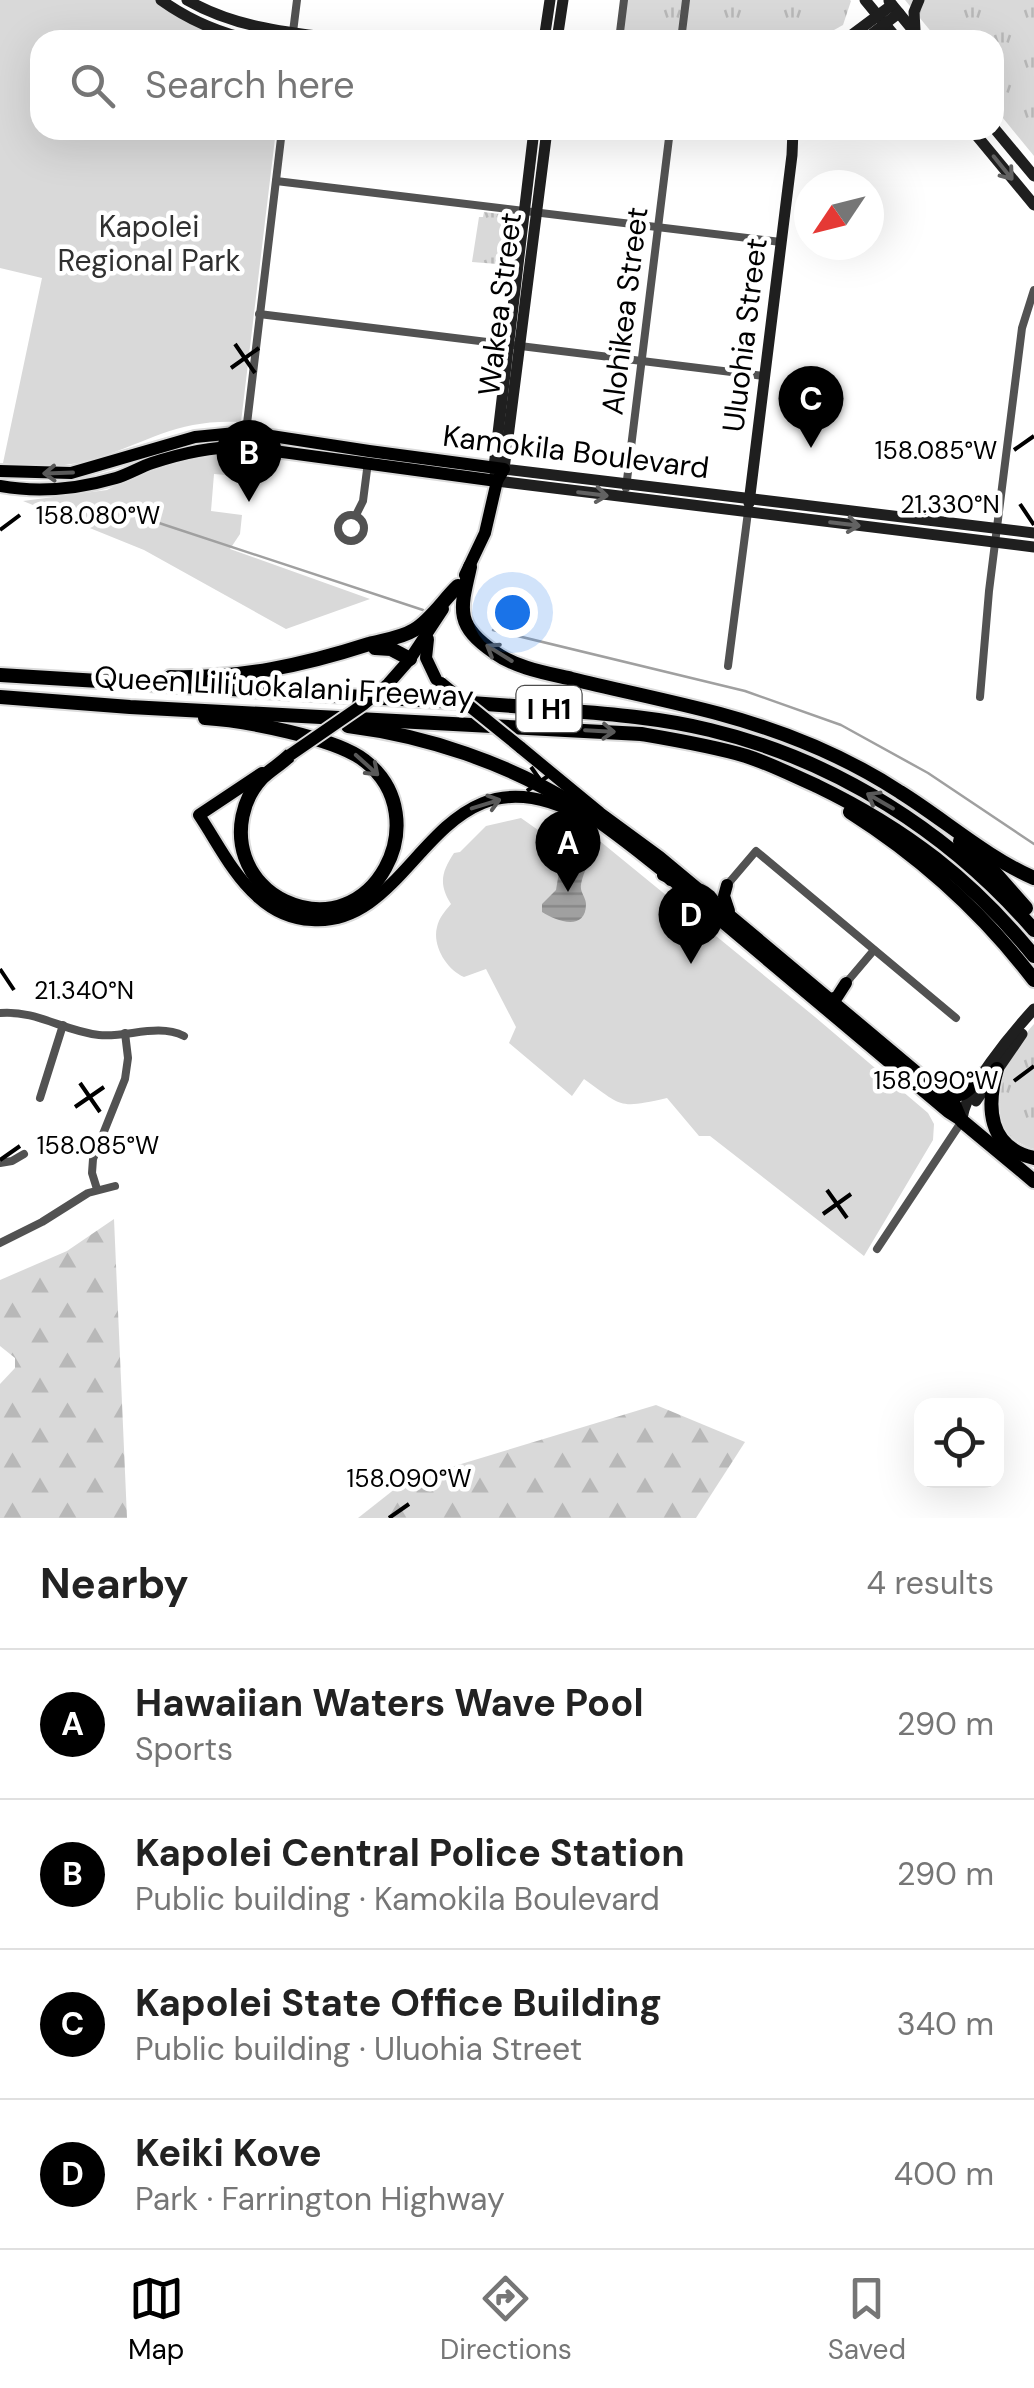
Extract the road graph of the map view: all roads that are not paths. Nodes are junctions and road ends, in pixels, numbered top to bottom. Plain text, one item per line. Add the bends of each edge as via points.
1 (162, 0) edge
2 (187, 0) edge
3 (298, 0) edge
4 (550, 0) edge
5 (563, 0) edge
6 (624, 0) edge
7 (686, 0) edge
8 (864, 0) edge
9 (917, 0) edge
10 (895, 4) edge
11 (881, 20) junction
12 (216, 30) edge
13 (266, 30) edge
14 (293, 30) edge
15 (546, 30) edge
16 (559, 30) edge
17 (620, 30) edge
18 (682, 30) edge
19 (858, 30) edge
20 (866, 30) edge
21 (888, 30) edge
22 (914, 30) edge
23 (917, 30) edge
24 (281, 140) edge
25 (534, 140) edge
26 (545, 140) edge
27 (669, 140) edge
28 (793, 140) edge
29 (980, 140) edge
30 (1004, 140) edge
31 (1034, 176) edge
32 (276, 181) junction
33 (1034, 205) edge
34 (530, 211) junction
35 (658, 227) junction
36 (781, 242) junction
37 (1034, 290) edge
38 (259, 314) junction
39 (514, 345) junction
40 (642, 361) junction
41 (764, 376) junction
42 (246, 432) junction
43 (244, 447) junction
44 (369, 458) junction
45 (0, 471) edge
46 (498, 472) junction
47 (626, 484) junction
48 (0, 486) edge
49 (625, 498) junction
50 (750, 498) junction
51 (748, 512) junction
52 (356, 515) dead end
53 (997, 529) junction
54 (1034, 534) edge
55 (995, 543) junction
56 (1034, 547) edge
57 (470, 568) junction
58 (458, 586) junction
59 (431, 628) junction
60 (359, 649) junction
61 (410, 660) junction
62 (728, 666) dead end
63 (0, 667) edge
64 (0, 675) edge
65 (438, 681) junction
66 (980, 697) dead end
67 (0, 698) edge
68 (492, 704) junction
69 (223, 710) junction
70 (826, 751) junction
71 (290, 754) junction
72 (786, 772) junction
73 (898, 790) junction
74 (1034, 878) edge
75 (671, 879) junction
76 (727, 885) junction
77 (702, 892) junction
78 (732, 916) junction
79 (1034, 919) edge
80 (1034, 930) edge
81 (874, 950) junction
82 (1034, 956) edge
83 (1034, 980) edge
84 (840, 992) junction
85 (816, 993) junction
86 (1034, 1009) edge
87 (0, 1013) edge
88 (956, 1018) dead end
89 (1034, 1020) edge
90 (64, 1025) junction
91 (126, 1033) junction
92 (184, 1036) dead end
93 (991, 1071) junction
94 (940, 1092) junction
95 (40, 1098) dead end
96 (962, 1121) junction
97 (24, 1154) dead end
98 (1034, 1158) edge
99 (0, 1163) edge
100 (1034, 1181) edge
101 (115, 1186) dead end
102 (96, 1190) junction
103 (0, 1242) edge
104 (876, 1248) dead end

1 - 12 main road
2 - 13 main road
3 - 14 street
4 - 15 main road
5 - 16 main road
6 - 17 street
7 - 18 street
8 - 11 main road
8 - 19 main road
9 - 10 street
9 - 23 main road
10 - 11 main road
10 - 22 main road
11 - 20 main road
11 - 21 main road
24 - 32 street
25 - 34 main road, Wakea Street
26 - 34 main road, Wakea Street
27 - 35 street, Alohikea Street
28 - 36 main road, Uluohia Street
29 -> 33 main road
30 - 31 main road
32 - 34 street
32 - 38 street
34 - 35 street
34 - 39 main road, Wakea Street
35 - 36 street
35 - 40 street, Alohikea Street
36 - 41 main road, Uluohia Street
37 - 53 street via 1022,328
38 - 39 street
38 - 42 street
39 - 40 street
39 - 46 main road, Wakea Street
40 - 41 street
40 - 47 street, Alohikea Street
41 - 50 main road, Uluohia Street
42 - 43 street
42 - 44 main road, Kamokila Boulevard
42 -> 45 main road, Kamokila Boulevard via 195,437 72,473
43 - 44 main road, Kamokila Boulevard
43 - 48 main road, Kamokila Boulevard via 201,450 81,486
44 - 46 main road, Kamokila Boulevard
44 - 52 street
46 - 47 main road, Kamokila Boulevard
46 -> 49 main road, Kamokila Boulevard
46 - 57 main road, Wakea Street
47 - 49 street, Alohikea Street
47 - 50 main road, Kamokila Boulevard
49 - 51 main road, Kamokila Boulevard
50 - 51 main road, Uluohia Street
50 - 53 main road, Kamokila Boulevard
51 -> 55 main road, Kamokila Boulevard
51 - 62 street, Uluohia Street
53 - 54 main road, Kamokila Boulevard
53 - 55 street
55 - 56 main road, Kamokila Boulevard
55 - 66 street
57 - 58 main road, Wakea Street
70 -> 57 highway via 719,714 502,658 463,619
58 - 59 main road, Wakea Street
58 - 60 highway via 414,630
59 - 61 main road, Wakea Street
59 - 65 main road via 426,658
60 - 61 highway via 391,649
60 - 63 highway via 216,677
61 - 65 main road
61 - 71 main road, Wakea Street, bridge via 388,684
64 - 68 highway, Queen Liliʻuokalani Freeway / I H1
65 - 77 main road, bridge
67 - 69 highway, Queen Liliʻuokalani Freeway / I H1
67 -> 71 highway via 216,719 301,735 356,754 390,793 396,840 378,880 342,905 288,902 259,881 246,858 242,822 250,796
68 - 70 highway via 692,716
80 -> 68 highway, Queen Liliʻuokalani Freeway / I H1 via 978,872 907,816 781,752 668,722
69 -> 72 highway, Queen Liliʻuokalani Freeway / I H1 via 640,734 703,745
69 - 75 highway via 364,728 486,762 575,805
70 - 73 highway
71 -> 75 main road, Wakea Street via 198,816 246,885 282,914 310,920 345,916 368,904 448,824 496,800 564,808
72 - 82 highway, Queen Liliʻuokalani Freeway / I H1 via 924,848
72 - 83 highway via 924,866 983,919
73 - 74 highway
73 - 79 highway via 970,849
75 - 85 main road
76 - 77 main road
76 - 78 main road
76 - 81 street via 756,851
77 - 78 main road
78 - 85 main road
81 - 84 street
81 - 88 street
84 - 85 main road
84 - 85 main road
84 - 94 main road via 850,1015
85 - 96 main road
86 - 93 main road
87 - 90 street
89 - 93 main road
90 - 91 street
90 - 95 street
91 - 92 street
91 - 102 street via 127,1072 93,1159
93 - 94 main road via 964,1094
93 - 96 main road
93 - 98 highway via 996,1130 1012,1150
94 - 96 main road
96 - 100 highway
96 - 104 street
97 - 99 street
101 - 102 street
102 - 103 street

